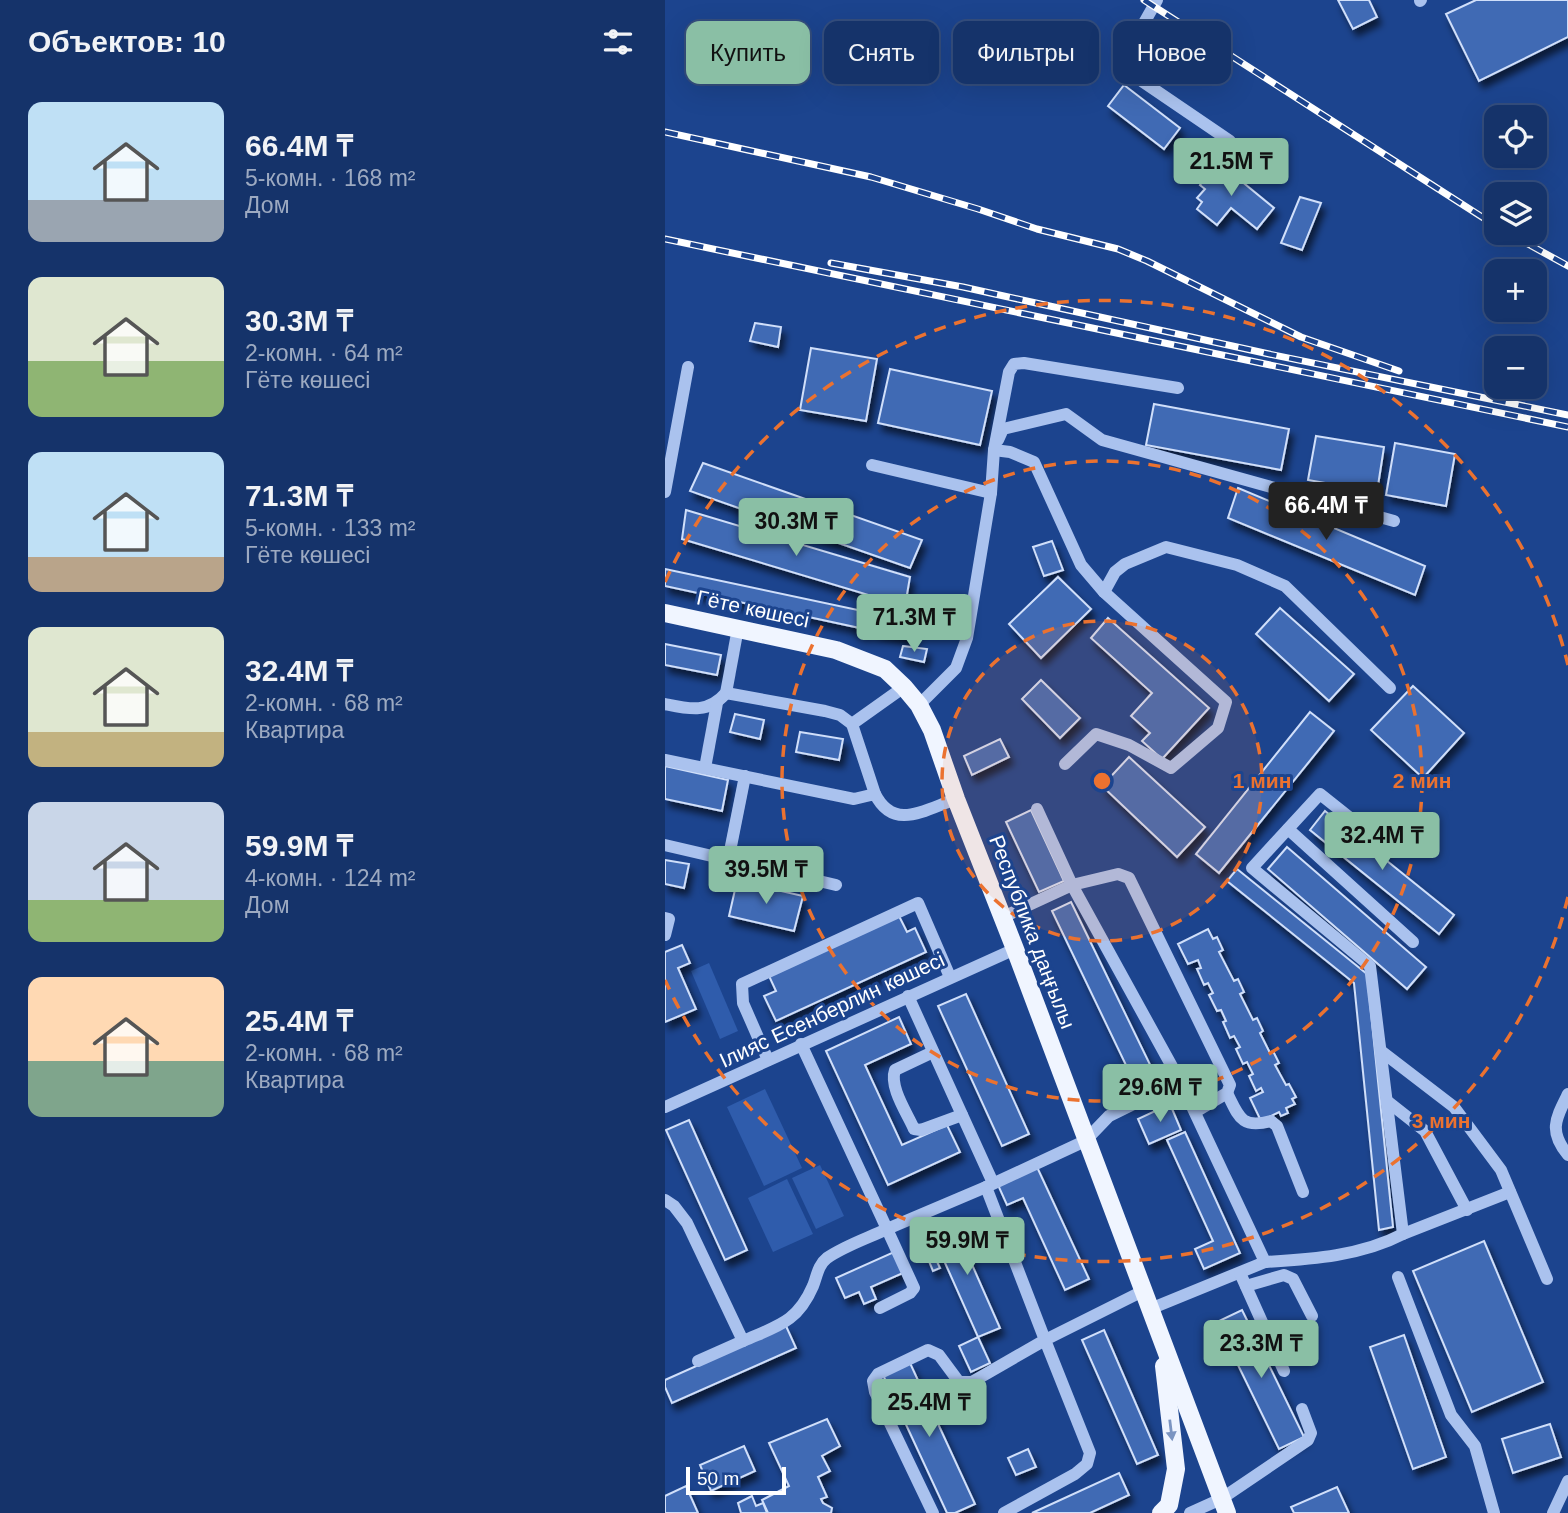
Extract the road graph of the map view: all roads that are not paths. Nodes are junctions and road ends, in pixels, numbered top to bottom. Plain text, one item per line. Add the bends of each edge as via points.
1 (1157, 0) edge
2 (1230, 141) dead end
3 (688, 367) dead end
4 (1178, 388) dead end
5 (994, 450) junction
6 (872, 465) dead end
7 (665, 492) edge
8 (992, 493) junction
9 (1394, 521) dead end
10 (1104, 592) junction
11 (665, 614) edge
12 (738, 628) junction
13 (904, 687) junction
14 (1390, 688) dead end
15 (721, 698) junction
16 (665, 704) edge
17 (919, 705) junction
18 (852, 724) junction
19 (665, 760) edge
20 (1065, 764) dead end
21 (705, 768) junction
22 (745, 776) junction
23 (875, 794) junction
24 (956, 799) junction
25 (1037, 809) dead end
26 (1288, 829) junction
27 (1379, 841) dead end
28 (665, 845) edge
29 (728, 861) junction
30 (836, 885) dead end
31 (1072, 885) junction
32 (1003, 917) junction
33 (665, 918) edge
34 (665, 934) edge
35 (1413, 942) dead end
36 (1015, 949) junction
37 (950, 976) junction
38 (908, 996) junction
39 (801, 1044) junction
40 (1381, 1051) junction
41 (933, 1052) junction
42 (768, 1060) junction
43 (1180, 1081) junction
44 (1227, 1093) junction
45 (1568, 1094) edge
46 (1387, 1101) junction
47 (665, 1107) edge
48 (1195, 1112) junction
49 (962, 1115) junction
50 (1085, 1141) junction
51 (1568, 1155) edge
52 (990, 1185) junction
53 (1303, 1192) dead end
54 (1510, 1192) junction
55 (665, 1199) edge
56 (1467, 1210) junction
57 (887, 1230) junction
58 (1403, 1234) junction
59 (1265, 1262) junction
60 (1240, 1273) junction
61 (1398, 1277) dead end
62 (1547, 1279) dead end
63 (1246, 1286) junction
64 (1143, 1292) junction
65 (880, 1308) dead end
66 (1150, 1309) junction
67 (1312, 1316) dead end
68 (1161, 1338) junction
69 (1045, 1340) junction
70 (743, 1341) junction
71 (698, 1361) dead end
72 (1284, 1371) dead end
73 (1302, 1409) dead end
74 (1568, 1481) edge
75 (1224, 1506) edge
76 (933, 1513) edge
77 (1004, 1513) edge
78 (1161, 1513) edge
79 (1190, 1513) edge
80 (1495, 1513) edge
81 (1553, 1513) edge

1 - 2 street via 1126,53 1126,66
3 - 7 street
4 - 5 street via 1014,364
5 - 8 street
5 - 9 street via 1003,429 1066,414 1101,440
5 - 10 street via 1034,462 1081,565
6 - 8 street
8 - 17 street via 967,638 956,668
10 - 14 street via 1125,564 1165,547 1237,565 1285,586
10 - 20 street via 1226,702 1218,728 1171,768 1129,745 1096,734
11 - 12 main road, Гёте көшесі
12 - 13 main road, Гёте көшесі via 836,650 885,669
12 - 15 street
13 - 17 main road, Республика даңғылы
13 - 18 street
15 - 16 street via 693,709
15 - 18 street via 825,711
15 - 21 street
17 - 24 main road, Республика даңғылы
18 - 23 street
19 - 21 street
21 - 22 street
22 - 23 street via 854,799
22 - 29 street
23 - 24 street via 891,814 904,817
24 - 32 main road, Республика даңғылы
25 - 31 street
26 - 27 street via 1320,794
26 - 35 street
26 - 40 street via 1252,868 1370,966
28 - 29 street
29 - 30 street
31 - 32 street
31 - 43 street
31 - 44 street via 1118,874 1129,878 1230,1085
32 - 36 main road, Республика даңғылы
33 - 34 street via 669,919
36 - 37 street, Ілияс Есенберлин көшесі
36 - 50 main road, Республика даңғылы
37 - 38 street, Ілияс Есенберлин көшесі
37 - 42 street via 918,903 742,984 743,1003
38 - 39 street, Ілияс Есенберлин көшесі
38 - 41 street
39 - 42 street, Ілияс Есенберлин көшесі
39 - 57 street
40 - 46 street
40 - 54 street via 1454,1107 1501,1170
41 - 49 street
41 - 49 street via 893,1074 914,1129
42 - 47 street, Ілияс Есенберлин көшесі
43 - 48 street
43 - 50 street via 1109,1116
44 - 48 street
44 - 53 street via 1239,1119 1260,1124 1271,1121 1277,1126
45 - 51 street via 1555,1119 1555,1133
46 - 56 street via 1425,1131
46 - 58 street
48 - 59 street
49 - 52 street
50 - 52 street
50 - 64 main road, Республика даңғылы
52 - 57 street
52 - 69 street
54 - 56 street
54 - 62 street
55 - 70 street via 687,1223
56 - 58 street
57 - 65 street via 914,1287
57 - 70 street via 826,1258 794,1318
58 - 59 street via 1383,1245 1319,1259
59 - 60 street
60 - 63 street
60 - 66 street
61 - 80 street via 1451,1415 1475,1446
63 - 67 street via 1284,1275 1293,1279
63 - 72 street
64 - 66 main road, Республика даңғылы
64 - 69 street
66 - 68 main road, Республика даңғылы
68 - 75 main road, Республика даңғылы
68 -> 78 main road via 1176,1469 1169,1505
69 - 76 street via 972,1382 959,1382 939,1355 928,1350 878,1374 873,1381
69 - 77 street via 1090,1453 1087,1464 1075,1474
70 - 71 street
73 - 75 street via 1311,1433 1308,1440
74 - 81 street
75 - 79 street

